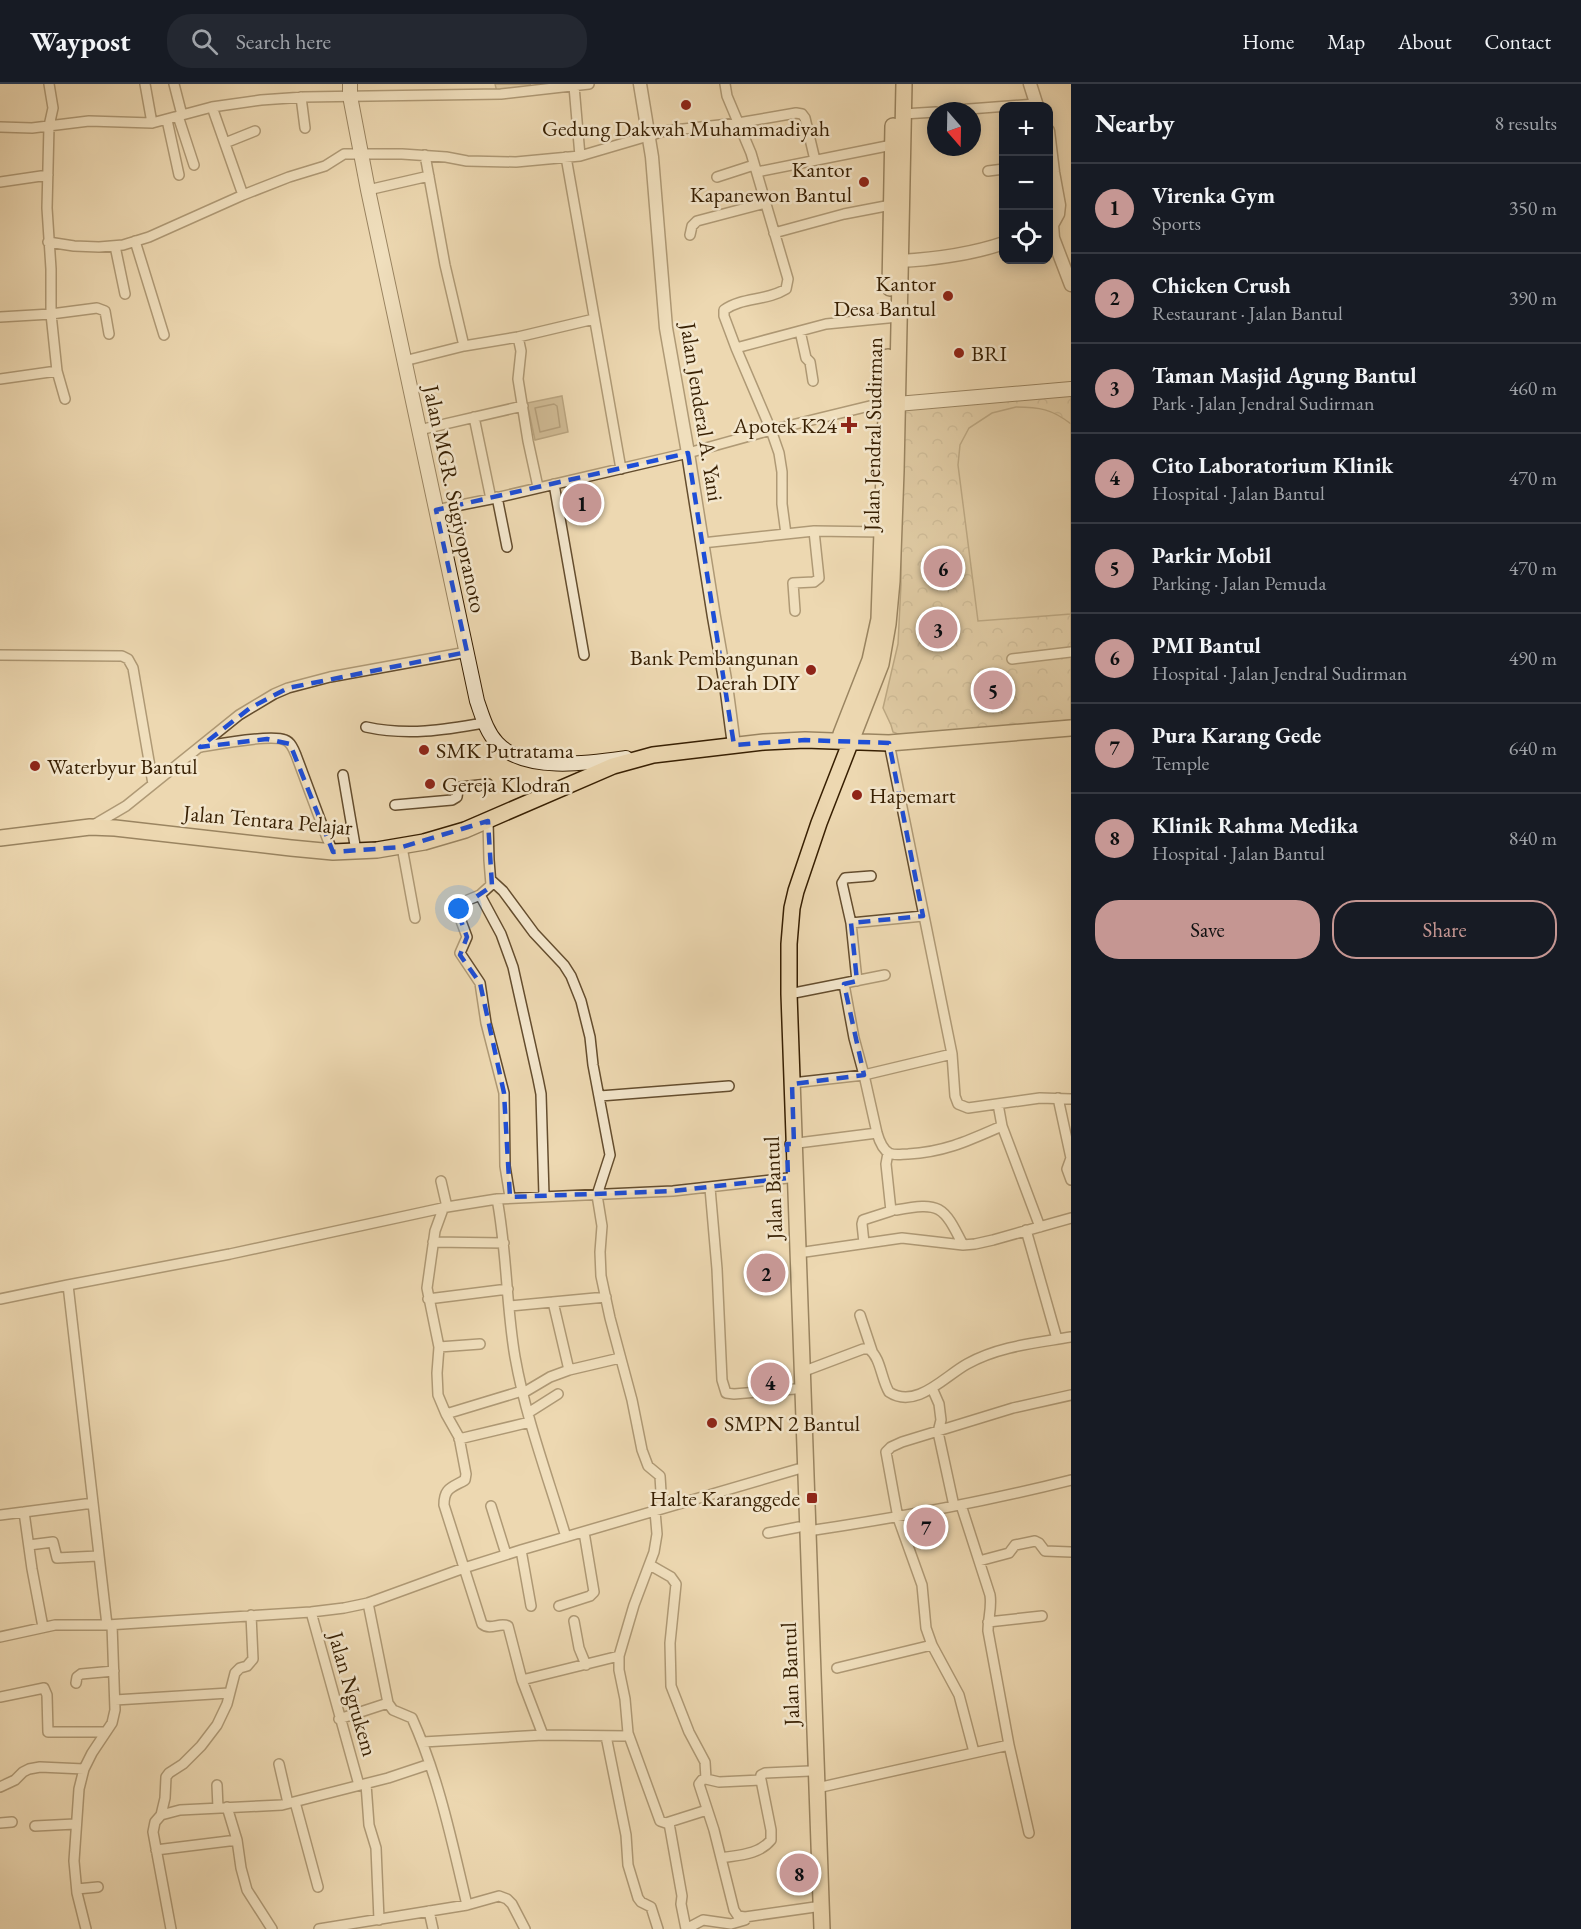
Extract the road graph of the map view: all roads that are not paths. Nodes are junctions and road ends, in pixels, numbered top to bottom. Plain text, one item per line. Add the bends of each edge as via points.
1 (49, 84) edge
2 (145, 84) edge
3 (174, 84) edge
4 (589, 84) edge
5 (640, 84) edge
6 (725, 84) edge
7 (894, 84) edge
8 (904, 84) edge
9 (1030, 84) edge
10 (574, 86) junction
11 (350, 90) edge
12 (301, 97) junction
13 (1035, 102) edge
14 (900, 105) junction
15 (999, 106) edge
16 (212, 107) junction
17 (981, 108) edge
18 (927, 110) edge
19 (180, 116) junction
20 (167, 120) junction
21 (152, 123) junction
22 (738, 123) junction
23 (49, 126) junction
24 (0, 127) edge
25 (305, 128) dead end
26 (255, 131) dead end
27 (649, 136) junction
28 (225, 143) junction
29 (892, 145) junction
30 (360, 154) junction
31 (425, 155) junction
32 (580, 156) junction
33 (1052, 156) edge
34 (566, 157) junction
35 (815, 160) junction
36 (194, 165) dead end
37 (756, 168) junction
38 (999, 170) edge
39 (988, 171) dead end
40 (48, 175) junction
41 (179, 175) dead end
42 (429, 176) junction
43 (717, 177) dead end
44 (0, 182) edge
45 (368, 190) junction
46 (243, 195) junction
47 (765, 203) junction
48 (891, 205) junction
49 (1053, 221) edge
50 (774, 233) junction
51 (690, 235) dead end
52 (1053, 238) edge
53 (135, 241) junction
54 (48, 243) junction
55 (999, 245) edge
56 (115, 246) junction
57 (900, 261) junction
58 (1067, 268) edge
59 (1071, 285) edge
60 (125, 294) dead end
61 (51, 314) junction
62 (0, 317) edge
63 (894, 318) junction
64 (594, 319) junction
65 (800, 331) junction
66 (109, 334) dead end
67 (164, 335) dead end
68 (519, 338) junction
69 (464, 346) junction
70 (736, 348) junction
71 (404, 361) junction
72 (57, 371) junction
73 (0, 379) edge
74 (813, 381) dead end
75 (1071, 389) edge
76 (65, 399) dead end
77 (892, 403) junction
78 (523, 406) junction
79 (474, 417) junction
80 (419, 430) junction
81 (771, 430) junction
82 (688, 453) junction
83 (621, 469) junction
84 (554, 484) junction
85 (538, 487) junction
86 (494, 498) junction
87 (436, 510) junction
88 (814, 531) junction
89 (883, 532) junction
90 (786, 534) junction
91 (702, 543) junction
92 (507, 547) dead end
93 (795, 611) dead end
94 (467, 652) junction
95 (1071, 652) edge
96 (0, 655) edge
97 (584, 655) dead end
98 (1012, 658) dead end
99 (484, 723) junction
100 (366, 727) dead end
101 (1071, 728) edge
102 (844, 742) junction
103 (889, 743) junction
104 (734, 745) junction
105 (200, 747) junction
106 (670, 752) junction
107 (344, 775) dead end
108 (153, 784) junction
109 (488, 784) dead end
110 (395, 805) dead end
111 (488, 821) junction
112 (90, 827) junction
113 (0, 838) edge
114 (402, 847) junction
115 (356, 851) junction
116 (333, 852) junction
117 (870, 876) dead end
118 (491, 880) junction
119 (480, 895) junction
120 (923, 916) junction
121 (415, 918) dead end
122 (851, 923) junction
123 (885, 975) dead end
124 (857, 981) junction
125 (844, 984) junction
126 (789, 994) junction
127 (952, 1054) junction
128 (864, 1075) junction
129 (792, 1083) junction
130 (729, 1086) dead end
131 (600, 1096) junction
132 (1058, 1098) junction
133 (1071, 1099) edge
134 (998, 1104) junction
135 (1002, 1126) junction
136 (877, 1133) junction
137 (790, 1144) junction
138 (888, 1153) junction
139 (788, 1178) junction
140 (1071, 1180) edge
141 (441, 1181) dead end
142 (710, 1188) junction
143 (597, 1195) junction
144 (544, 1196) junction
145 (510, 1197) junction
146 (497, 1198) junction
147 (445, 1208) junction
148 (896, 1210) dead end
149 (1071, 1218) edge
150 (1040, 1227) junction
151 (1026, 1230) junction
152 (433, 1242) junction
153 (504, 1242) junction
154 (864, 1243) junction
155 (963, 1245) junction
156 (798, 1252) junction
157 (68, 1285) junction
158 (508, 1289) junction
159 (606, 1297) junction
160 (0, 1299) edge
161 (428, 1299) junction
162 (553, 1302) junction
163 (510, 1306) junction
164 (860, 1315) dead end
165 (1071, 1337) edge
166 (1057, 1339) junction
167 (480, 1344) dead end
168 (439, 1347) junction
169 (872, 1351) junction
170 (620, 1358) junction
171 (569, 1371) junction
172 (802, 1372) junction
173 (932, 1388) junction
174 (795, 1389) junction
175 (522, 1392) junction
176 (558, 1394) dead end
177 (1071, 1395) edge
178 (446, 1414) junction
179 (529, 1418) junction
180 (938, 1432) junction
181 (459, 1439) junction
182 (798, 1469) junction
183 (1071, 1480) edge
184 (93, 1503) junction
185 (958, 1505) junction
186 (491, 1506) dead end
187 (658, 1510) junction
188 (24, 1512) junction
189 (0, 1515) edge
190 (898, 1518) junction
191 (804, 1529) junction
192 (584, 1532) junction
193 (768, 1533) dead end
194 (566, 1537) junction
195 (29, 1545) junction
196 (521, 1550) junction
197 (1071, 1552) edge
198 (506, 1554) junction
199 (98, 1556) junction
200 (980, 1561) junction
201 (650, 1565) junction
202 (464, 1568) junction
203 (368, 1602) junction
204 (531, 1606) dead end
205 (559, 1606) dead end
206 (310, 1612) junction
207 (251, 1615) junction
208 (1042, 1616) dead end
209 (574, 1621) dead end
210 (988, 1622) junction
211 (109, 1625) junction
212 (43, 1627) junction
213 (0, 1637) edge
214 (932, 1645) junction
215 (619, 1656) junction
216 (586, 1665) junction
217 (837, 1668) dead end
218 (114, 1671) junction
219 (522, 1680) junction
220 (76, 1683) dead end
221 (229, 1693) junction
222 (0, 1697) edge
223 (115, 1700) junction
224 (388, 1703) junction
225 (339, 1719) junction
226 (106, 1732) junction
227 (628, 1732) junction
228 (543, 1735) junction
229 (606, 1736) junction
230 (423, 1742) junction
231 (1009, 1745) junction
232 (974, 1752) junction
233 (279, 1764) dead end
234 (430, 1764) junction
235 (84, 1769) junction
236 (810, 1771) junction
237 (706, 1779) junction
238 (760, 1779) junction
239 (217, 1785) dead end
240 (362, 1785) junction
241 (0, 1787) edge
242 (817, 1788) junction
243 (292, 1802) junction
244 (223, 1808) junction
245 (707, 1810) junction
246 (160, 1815) junction
247 (12, 1822) dead end
248 (669, 1822) junction
249 (0, 1823) edge
250 (75, 1824) junction
251 (35, 1826) dead end
252 (1029, 1833) dead end
253 (237, 1840) junction
254 (156, 1850) junction
255 (720, 1858) junction
256 (98, 1887) dead end
257 (318, 1887) dead end
258 (77, 1889) junction
259 (467, 1905) junction
260 (815, 1907) junction
261 (429, 1911) junction
262 (379, 1920) junction
263 (745, 1922) edge
264 (359, 1926) edge
265 (86, 1929) edge
266 (171, 1929) edge
267 (272, 1929) edge
268 (319, 1929) edge
269 (433, 1929) edge
270 (525, 1929) edge
271 (657, 1929) edge
272 (686, 1929) edge
273 (816, 1929) edge
274 (822, 1929) edge

1 - 23 street via 53,108
2 - 21 street
3 - 19 street
4 - 10 street
5 - 27 street, Jalan Jenderal A. Yani
6 - 22 street
7 - 14 main road, Jalan Jendral Sudirman
8 - 14 main road, Jalan Jendral Sudirman
9 - 13 street
10 - 11 street via 501,94
10 - 32 street
11 - 12 street
11 - 30 main road, Jalan MGR. Sugiyopranoto
12 - 16 street
12 - 25 street
14 - 18 street
14 - 29 main road, Jalan Jendral Sudirman
14 - 57 main road, Jalan Jendral Sudirman
15 - 17 street
16 - 19 street
16 - 28 street
19 - 20 street
19 - 36 street
20 - 21 street
20 - 41 street
21 - 23 street via 88,121
22 - 27 street via 675,129
22 - 35 street via 802,114
22 - 37 street
23 - 24 street
23 - 40 street
26 - 28 street
27 - 32 street
27 - 82 street, Jalan Jenderal A. Yani via 666,328
28 - 46 street
29 - 35 street
29 - 48 main road, Jalan Jendral Sudirman
30 - 31 street
30 - 45 main road, Jalan MGR. Sugiyopranoto
30 - 46 street via 344,154 325,166
31 - 34 street via 489,163
31 - 42 street
32 - 34 street
33 - 49 street via 1059,205
34 - 64 street
35 - 37 street
37 - 43 street
37 - 47 street
38 - 39 street
40 - 44 street
40 - 54 street
42 - 45 street
42 - 69 street
45 - 71 main road, Jalan MGR. Sugiyopranoto
46 - 53 street
47 - 50 street
47 - 51 street via 698,221
48 - 50 street
48 - 63 main road, Jalan Jendral Sudirman
50 - 70 street via 788,283 776,295 725,309
52 - 58 street
53 - 56 street
53 - 67 street
54 - 56 street
54 - 61 street
55 - 57 street via 957,256
56 - 60 street
57 - 63 main road, Jalan Jendral Sudirman
58 - 59 street
61 - 62 street
61 - 66 street via 101,309 106,314
61 - 72 street
63 - 65 street via 826,324
63 - 77 main road, Jalan Jendral Sudirman
64 - 68 street
64 - 83 street
65 - 70 street
65 - 74 street
68 - 69 street
68 - 78 street
69 - 71 street
70 - 81 street
71 - 80 main road, Jalan MGR. Sugiyopranoto
72 - 73 street
72 - 76 street
75 - 77 main road
77 - 81 street
77 - 89 main road, Jalan Jendral Sudirman
77 - 102 main road, Jalan Jendral Sudirman via 892,581 885,643 876,676
78 - 79 street
78 - 85 street
79 - 80 street
79 - 86 street
80 - 87 main road, Jalan MGR. Sugiyopranoto
81 - 82 street
81 - 90 street via 780,460
82 - 83 street
82 - 91 street, Jalan Jenderal A. Yani
83 - 84 street
84 - 85 street
84 - 97 street
85 - 86 street
86 - 87 street
86 - 92 street
87 - 94 main road, Jalan MGR. Sugiyopranoto
88 - 89 street
88 - 90 street
88 - 93 street via 819,578 793,584
89 - 102 main road, Jalan Jendral Sudirman via 877,636
90 - 91 street
91 - 104 street, Jalan Jenderal A. Yani
94 - 99 main road, Jalan MGR. Sugiyopranoto
94 - 105 street via 288,688 239,715
95 - 98 street
96 - 108 street via 128,659 133,668
99 - 100 street via 411,732
99 - 106 main road, Jalan MGR. Sugiyopranoto via 497,743 507,750 547,764
101 - 103 main road, Jalan Tentara Pelajar
102 - 103 main road, Jalan Tentara Pelajar
102 - 104 main road, Jalan Tentara Pelajar via 805,740
102 - 126 main road, Jalan Bantul via 792,908
102 - 137 main road, Jalan Bantul via 796,861 783,910
103 - 120 street
104 - 106 main road, Jalan Tentara Pelajar
105 - 108 street
105 - 116 street via 285,740 296,755
106 - 111 main road, Jalan Tentara Pelajar via 613,766
107 - 115 street
108 - 112 street
109 - 110 street via 460,787 454,800
111 - 114 main road, Jalan Tentara Pelajar
111 - 118 street
112 - 113 main road, Jalan Tentara Pelajar
112 - 116 main road, Jalan Tentara Pelajar
114 - 115 main road, Jalan Tentara Pelajar
114 - 121 street
115 - 116 main road, Jalan Tentara Pelajar
117 - 122 street via 842,880
118 - 119 street via 490,888
118 - 131 street via 571,976 586,1018
119 - 144 street via 513,967 541,1094
119 - 145 street via 457,910 467,937 460,952 480,983 504,1093 505,1166
120 - 122 street
120 - 127 street
122 - 124 street
123 - 124 street
124 - 125 street
125 - 126 street
125 - 128 street
126 - 129 main road, Jalan Bantul
127 - 128 street
127 - 134 street via 958,1104 968,1108
128 - 129 street
128 - 136 street
129 - 137 main road, Jalan Bantul
130 - 131 street
131 - 143 street via 610,1155
132 - 133 street
132 - 134 street
132 - 140 street via 1071,1158 1066,1169
134 - 135 street
135 - 138 street via 952,1148
135 - 150 street
136 - 137 street
136 - 138 street
137 - 139 main road, Jalan Bantul
137 - 156 main road, Jalan Bantul
138 - 154 street via 891,1211 863,1220
139 - 142 street
139 - 174 main road, Jalan Bantul
141 - 147 street
142 - 143 street
142 - 174 street via 724,1391 734,1394
143 - 144 street
143 - 159 street via 602,1226 600,1264
144 - 145 street
145 - 146 street
146 - 147 street
146 - 153 street
147 - 152 street via 437,1220
147 - 157 street
148 - 155 street via 925,1205 939,1209 952,1222
149 - 150 street
150 - 151 street
151 - 155 street
151 - 166 street
152 - 153 street
152 - 161 street
153 - 158 street
154 - 155 street via 902,1238
154 - 156 street
156 - 172 main road, Jalan Bantul
157 - 160 street
157 - 184 street
158 - 161 street
158 - 163 street
159 - 162 street
159 - 170 street
161 - 168 street
162 - 163 street
162 - 171 street
163 - 175 street
164 - 169 street
165 - 166 street
166 - 173 street via 982,1356
167 - 168 street
168 - 178 street via 438,1395
169 - 172 street via 862,1349
169 - 173 street via 892,1395 911,1397
170 - 171 street
170 - 187 street via 642,1450 648,1466 660,1476
171 - 175 street
172 - 191 main road, Jalan Bantul
173 - 180 street via 939,1404
174 - 182 main road, Jalan Bantul
175 - 178 street
175 - 179 street
176 - 179 street
177 - 180 street via 1013,1408
178 - 181 street
179 - 181 street
179 - 194 street
180 - 185 street
180 - 190 street via 897,1444 886,1452
181 - 202 street via 466,1478 447,1491 444,1505
182 - 187 street
182 - 191 main road, Jalan Bantul
183 - 185 street
184 - 188 street
184 - 199 street
185 - 190 street
185 - 200 street
186 - 198 street
187 - 192 street
187 - 201 street
188 - 189 street
188 - 195 street
190 - 191 street
190 - 214 street via 922,1585 926,1628
191 - 193 street
191 - 236 main road, Jalan Bantul
191 - 242 main road, Jalan Bantul
192 - 194 street
192 - 205 street via 595,1590
194 - 196 street
195 - 199 street via 54,1542 57,1558
195 - 212 street
196 - 198 street
196 - 204 street
197 - 200 street via 1045,1551 1035,1540
198 - 202 street
199 - 211 street
200 - 210 street via 991,1604
201 - 215 street
201 - 237 street via 673,1578 676,1584 670,1643 671,1686 705,1762
202 - 203 street
202 - 219 street via 482,1624 489,1628 508,1626
203 - 206 street
203 - 224 street
206 - 207 street
206 - 225 street, Jalan Ngrukem
207 - 211 street
207 - 221 street via 253,1659 237,1670
208 - 210 street
209 - 216 street
210 - 231 street
211 - 212 street
211 - 218 street
212 - 213 street
214 - 217 street
214 - 232 street via 959,1695
215 - 216 street
215 - 227 street
216 - 219 street
218 - 220 street via 81,1674
218 - 223 street
219 - 228 street
221 - 223 street
221 - 246 street via 217,1725 183,1764 169,1773
222 - 226 street via 44,1688 50,1733
223 - 226 street via 116,1710
224 - 225 street
224 - 230 street via 393,1710 412,1718
225 - 240 street, Jalan Ngrukem
226 - 235 street
227 - 229 street
227 - 248 street via 657,1816 661,1822
228 - 229 street
228 - 230 street
229 - 271 street via 626,1835 628,1865 638,1898 651,1907
230 - 234 street
231 - 232 street
231 - 252 street
232 - 242 street
233 - 243 street
234 - 240 street
234 - 259 street
235 - 241 street via 29,1769
235 - 250 street
236 - 238 street via 765,1773
236 - 260 main road, Jalan Bantul
237 - 238 street
237 - 245 street via 699,1785
238 - 255 street via 771,1840 758,1850
239 - 244 street
240 - 243 street
240 - 262 street, Jalan Ngrukem via 376,1848
242 - 274 main road, Jalan Bantul
243 - 244 street
243 - 257 street
244 - 246 street
244 - 253 street
245 - 248 street
245 - 255 street
246 - 254 street via 153,1832
247 - 249 street
248 - 272 street
250 - 251 street
250 - 258 street
253 - 254 street
253 - 267 street via 247,1890
254 - 266 street
255 - 263 street via 734,1911
256 - 258 street
258 - 265 street
259 - 261 street
259 - 270 street via 499,1896 507,1899
260 - 263 street
260 - 273 main road, Jalan Bantul
261 - 262 street
261 - 269 street
262 - 264 street
263 - 272 street via 703,1920
264 - 268 street

